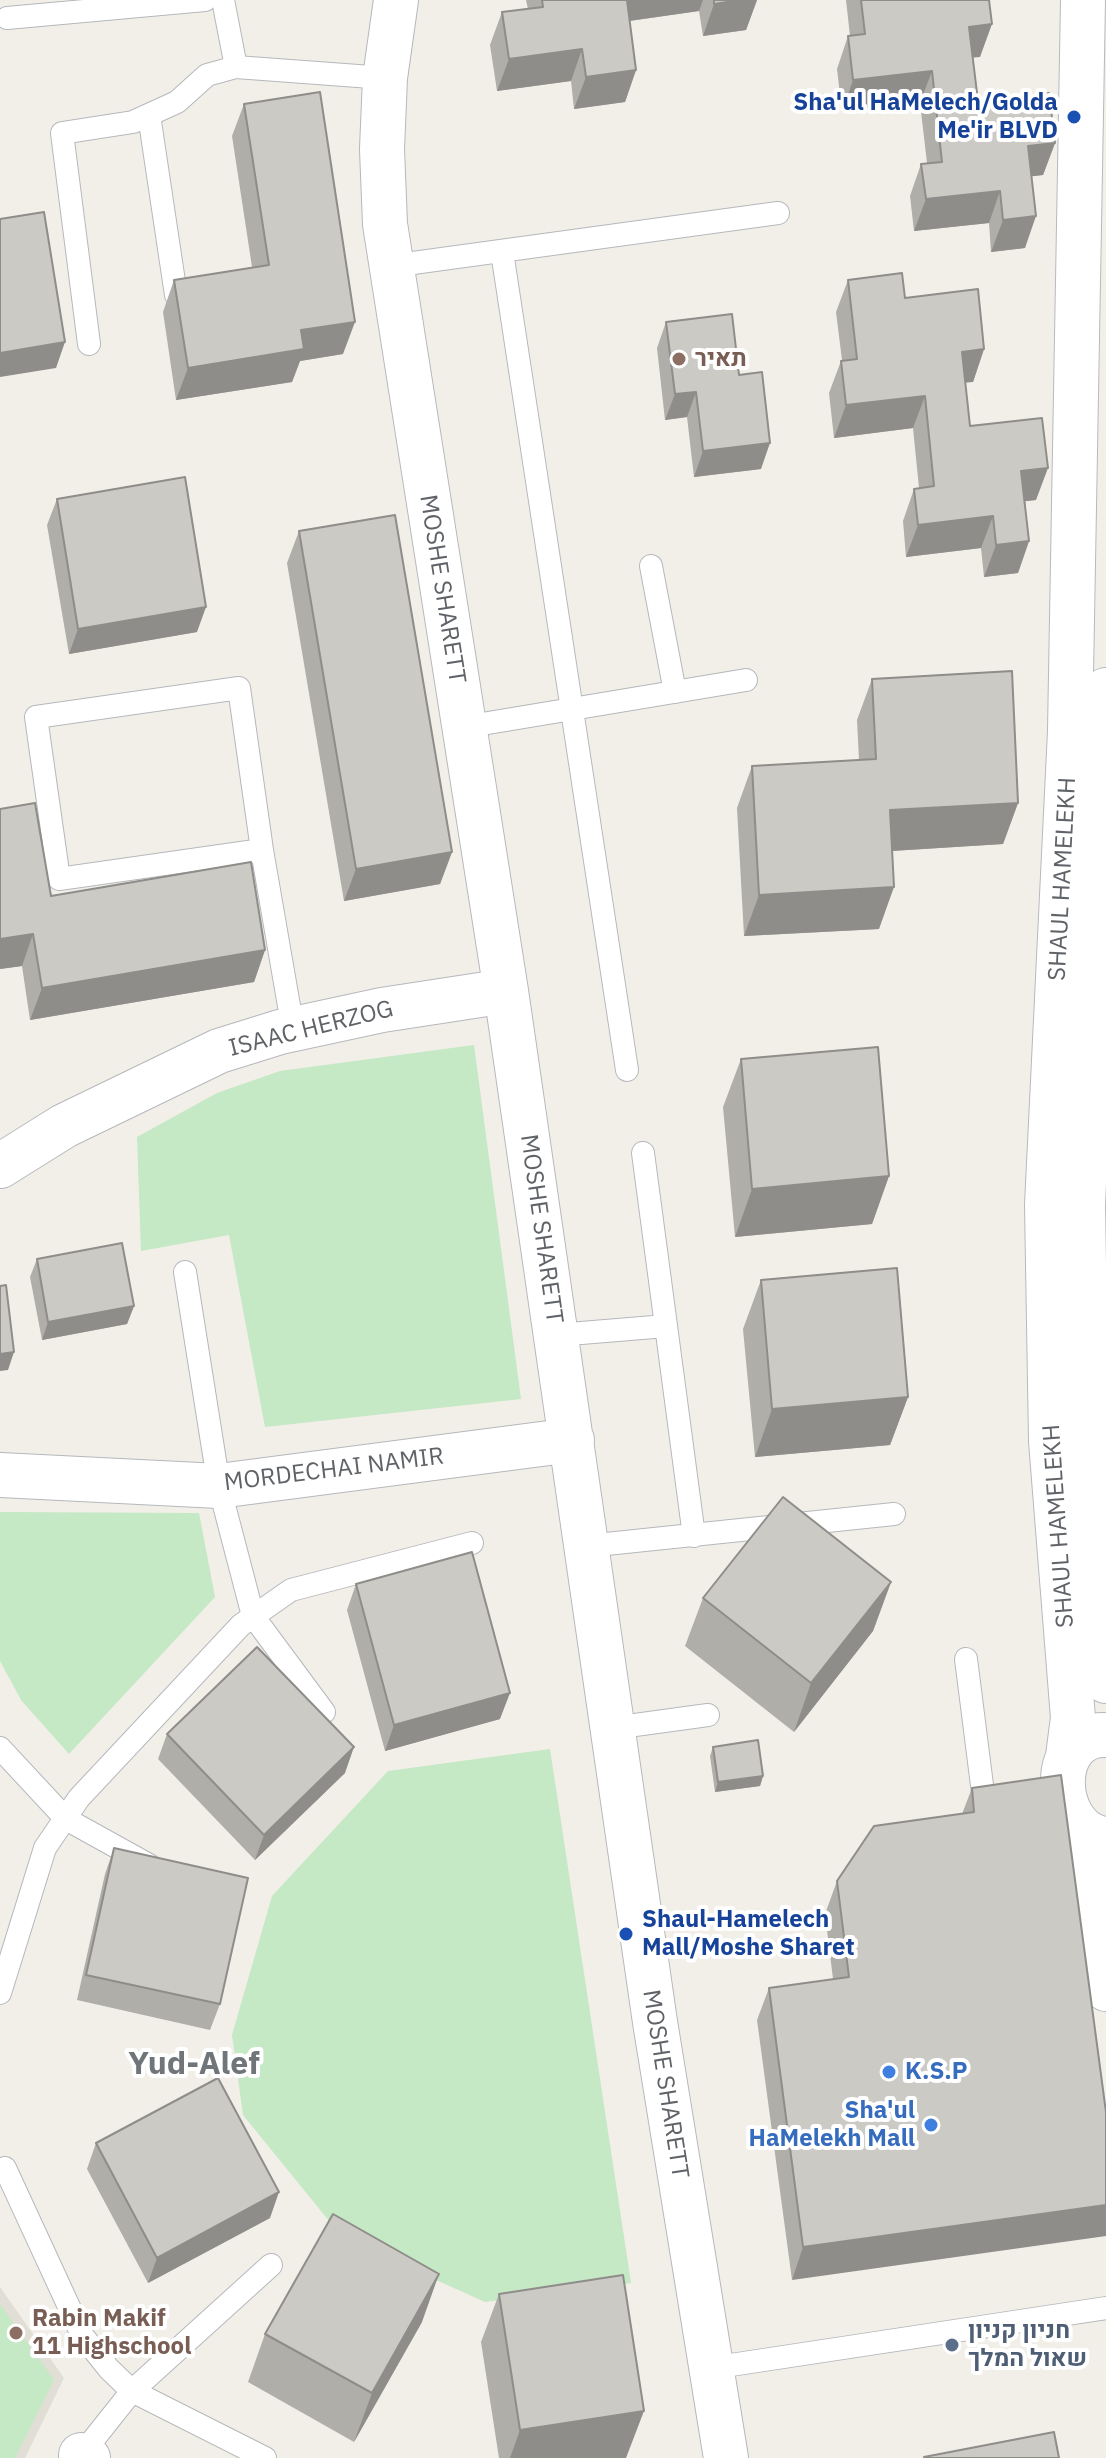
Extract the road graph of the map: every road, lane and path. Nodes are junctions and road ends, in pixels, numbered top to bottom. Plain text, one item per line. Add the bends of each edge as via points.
1 (205, 0) edge
2 (223, 0) edge
3 (396, 0) edge
4 (1079, 8) edge
5 (7, 18) dead end
6 (236, 67) junction
7 (385, 78) junction
8 (149, 115) junction
9 (778, 213) dead end
10 (502, 252) junction
11 (391, 266) junction
12 (176, 295) edge
13 (89, 344) dead end
14 (651, 566) dead end
15 (746, 680) dead end
16 (1106, 690) edge
17 (675, 692) junction
18 (572, 709) junction
19 (464, 727) junction
20 (262, 850) junction
21 (506, 991) junction
22 (293, 1029) junction
23 (627, 1070) dead end
24 (643, 1153) dead end
25 (0, 1166) edge
26 (185, 1272) dead end
27 (666, 1326) junction
28 (557, 1335) junction
29 (572, 1440) junction
30 (0, 1475) edge
31 (219, 1486) junction
32 (894, 1514) dead end
33 (694, 1536) junction
34 (472, 1543) dead end
35 (587, 1546) junction
36 (253, 1616) junction
37 (966, 1659) dead end
38 (1106, 1681) edge
39 (324, 1712) edge
40 (708, 1715) dead end
41 (613, 1728) junction
42 (1106, 1735) edge
43 (0, 1748) edge
44 (1016, 1797) edge
45 (1072, 1800) edge
46 (66, 1819) junction
47 (165, 1874) edge
48 (1106, 1989) edge
49 (0, 1993) edge
50 (5, 2168) dead end
51 (271, 2265) dead end
52 (1106, 2308) edge
53 (711, 2368) junction
54 (132, 2391) junction
55 (84, 2456) edge
56 (265, 2458) edge
57 (726, 2458) edge

1 - 5 lane
2 - 6 lane
3 - 7 street, MOSHE SHARETT
4 - 45 street, SHAUL HAMELEKH via 1070,731 1047,1205 1051,1441 1073,1718
6 - 7 lane
6 - 8 lane via 207,75 177,102
7 - 11 street, MOSHE SHARETT via 382,149
8 - 12 lane
8 - 13 lane via 62,133
9 - 10 lane
10 - 11 lane
10 - 18 lane
11 - 19 street, MOSHE SHARETT
14 - 17 lane
15 - 17 lane
16 - 38 street, SHAUL HAMELEKH via 1083,1205 1087,1446
17 - 18 lane
18 - 19 lane
18 - 23 lane
19 - 21 street, MOSHE SHARETT
20 - 20 lane via 239,688 36,717 59,879
20 - 22 lane
21 - 22 street, ISAAC HERZOG
21 - 28 street, MOSHE SHARETT
22 - 25 street, ISAAC HERZOG via 219,1051 64,1126
24 - 27 lane
26 - 31 lane
27 - 28 lane
27 - 33 lane
28 - 29 street, MOSHE SHARETT
29 - 31 street, MORDECHAI NAMIR
29 - 35 street, MOSHE SHARETT
30 - 31 street, MORDECHAI NAMIR
31 - 36 lane
32 - 33 lane
33 - 35 lane
34 - 36 lane via 291,1590
35 - 41 street, MOSHE SHARETT
36 - 39 lane
36 - 46 lane via 79,1798
37 - 44 lane via 984,1801
40 - 41 lane
41 - 53 street, MOSHE SHARETT
42 - 45 street via 1087,1738 1071,1750
43 - 46 lane
45 - 48 street, SHAUL HAMELEKH
46 - 47 lane
46 - 49 lane via 45,1848
50 - 54 lane via 82,2335
51 - 54 lane
52 - 53 lane
53 - 57 street, MOSHE SHARETT
54 - 55 lane
54 - 56 lane

